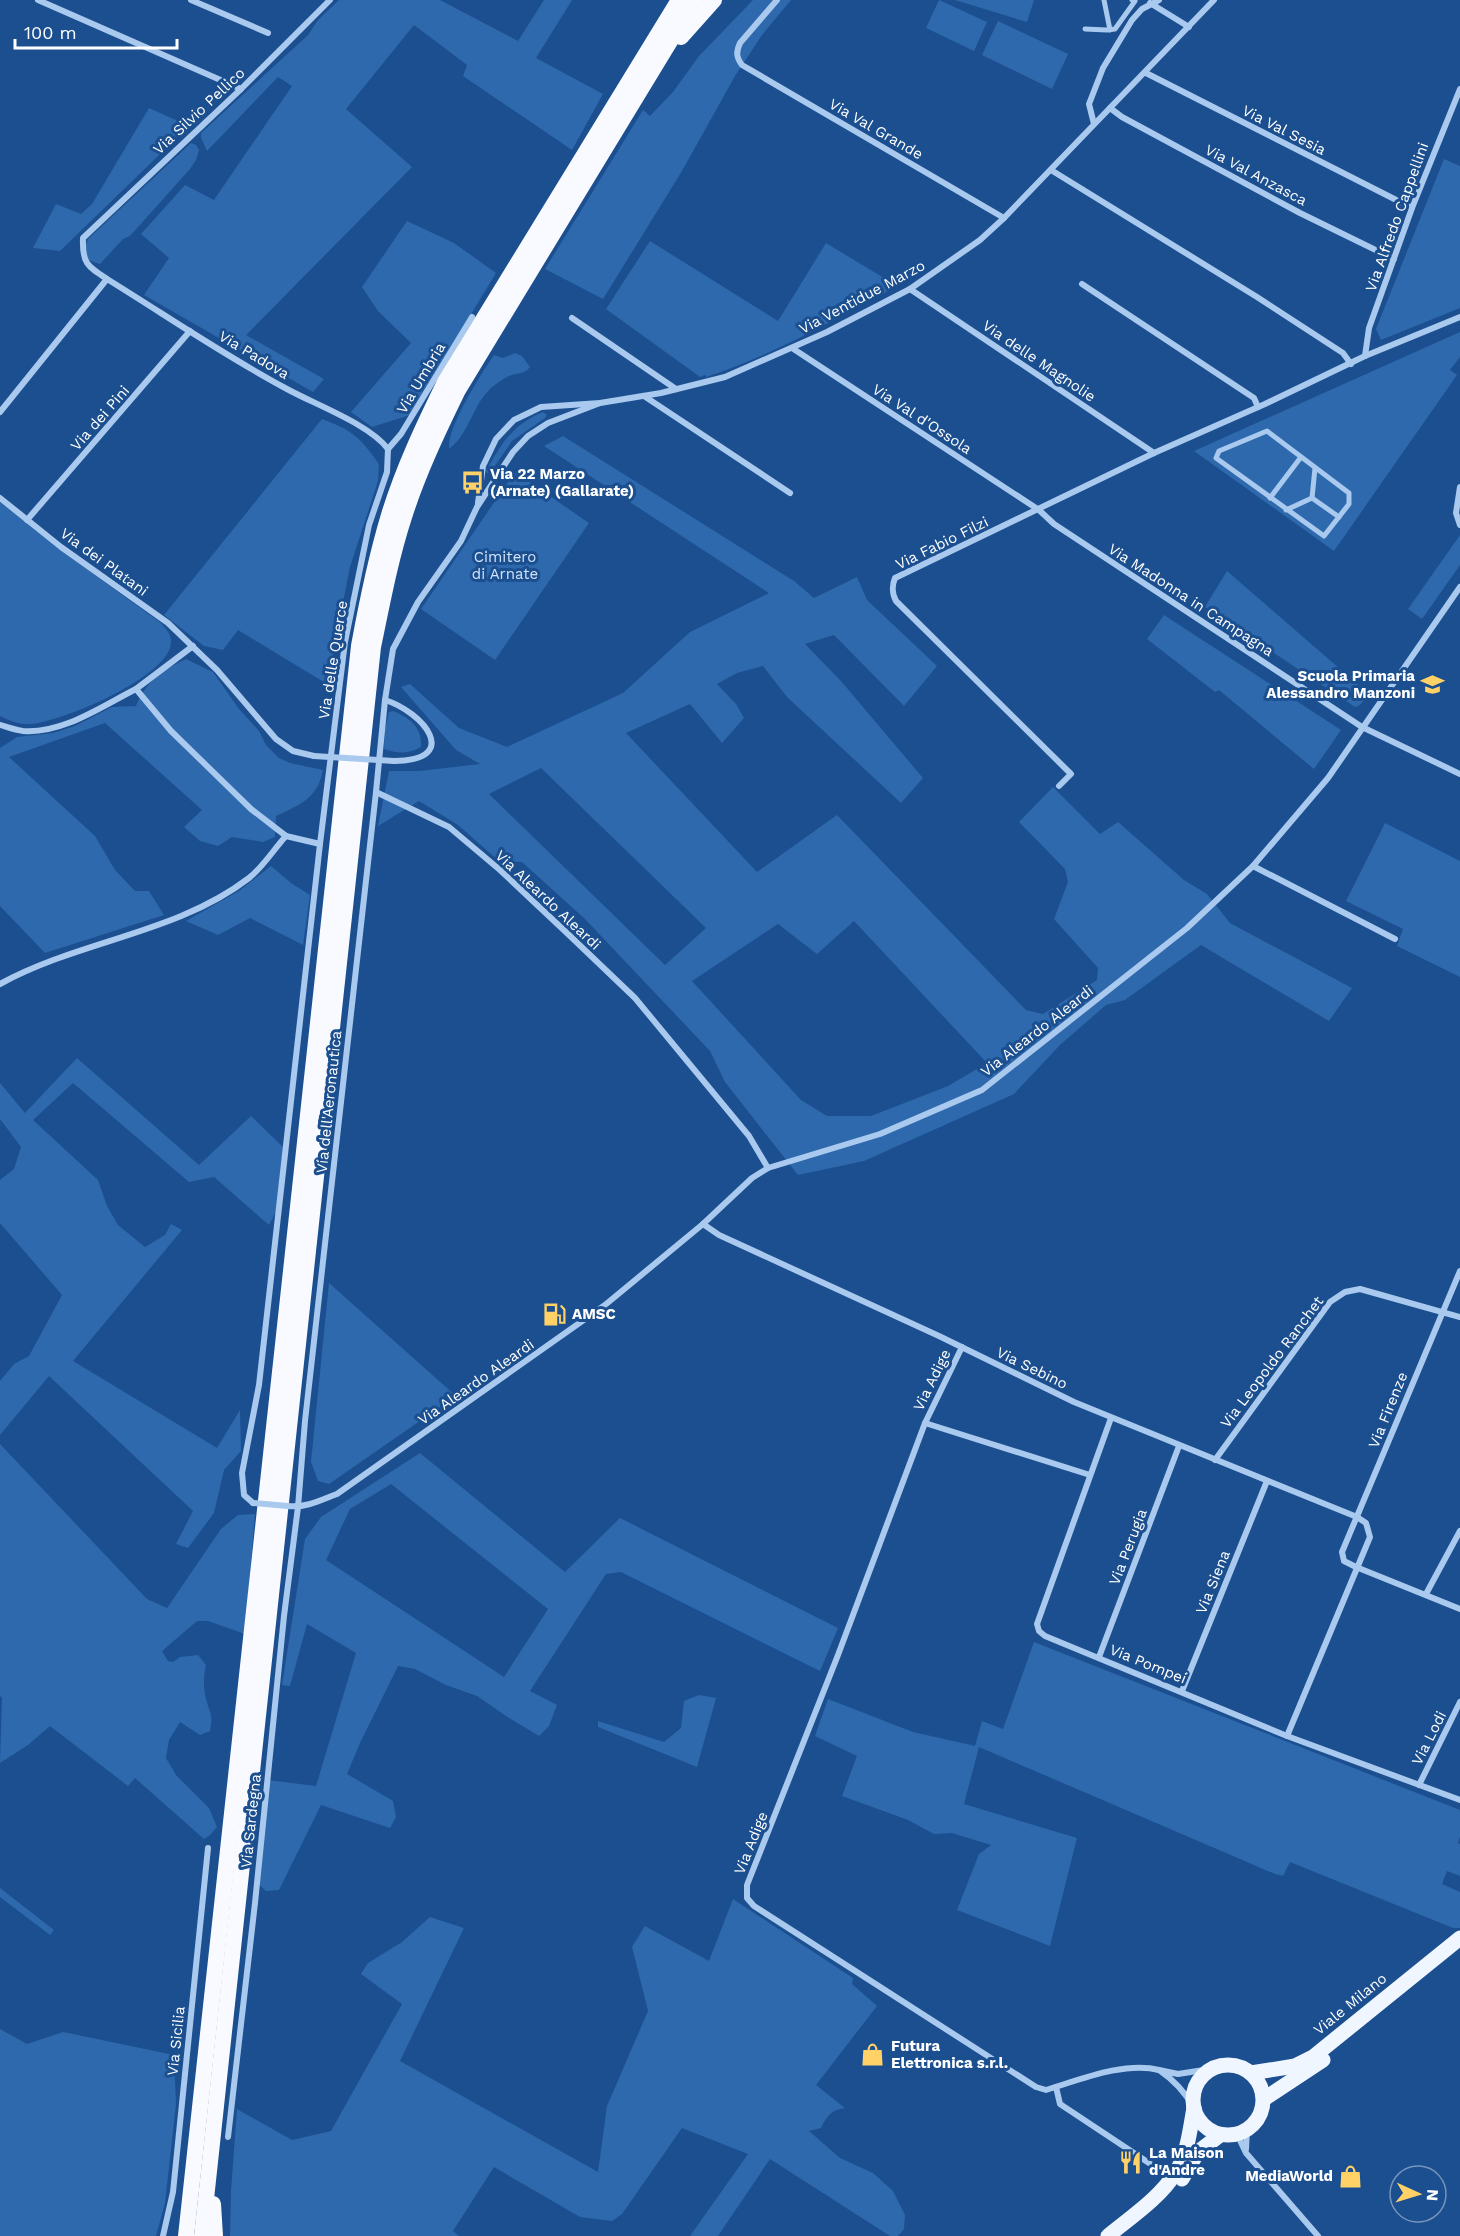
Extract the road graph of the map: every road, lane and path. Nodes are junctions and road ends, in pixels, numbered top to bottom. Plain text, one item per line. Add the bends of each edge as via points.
1 (38, 0) edge
2 (191, 0) edge
3 (330, 0) edge
4 (668, 0) edge
5 (679, 0) edge
6 (696, 0) edge
7 (714, 0) edge
8 (777, 0) edge
9 (1104, 0) edge
10 (1132, 0) edge
11 (1159, 0) edge
12 (1215, 0) edge
13 (1150, 3) junction
14 (1189, 27) junction
15 (1085, 28) dead end
16 (1110, 30) junction
17 (268, 33) dead end
18 (648, 63) junction
19 (1146, 73) junction
20 (241, 89) junction
21 (1460, 89) edge
22 (1110, 108) junction
23 (1094, 124) junction
24 (1050, 170) junction
25 (1412, 208) junction
26 (1004, 218) junction
27 (83, 238) joint
28 (1394, 259) junction
29 (107, 279) junction
30 (1082, 284) dead end
31 (910, 289) junction
32 (1460, 316) edge
33 (472, 317) dead end
34 (572, 318) dead end
35 (190, 331) junction
36 (792, 348) junction
37 (1365, 356) junction
38 (1351, 364) junction
39 (676, 389) junction
40 (644, 396) junction
41 (600, 403) junction
42 (1258, 407) junction
43 (0, 412) edge
44 (388, 449) junction
45 (1154, 453) junction
46 (1300, 457) junction
47 (1315, 468) junction
48 (1460, 487) edge
49 (790, 493) dead end
50 (0, 498) edge
51 (1270, 498) junction
52 (1312, 498) junction
53 (477, 507) junction
54 (1039, 510) junction
55 (1286, 510) junction
56 (1339, 517) junction
57 (27, 520) junction
58 (1460, 525) edge
59 (1460, 587) edge
60 (193, 646) junction
61 (136, 690) junction
62 (385, 700) junction
63 (0, 725) edge
64 (1362, 728) junction
65 (1460, 774) edge
66 (1059, 786) dead end
67 (376, 792) junction
68 (286, 836) junction
69 (320, 844) junction
70 (1253, 866) junction
71 (1395, 939) dead end
72 (0, 984) edge
73 (768, 1168) junction
74 (703, 1224) junction
75 (1460, 1270) edge
76 (1441, 1312) junction
77 (1460, 1317) edge
78 (962, 1347) junction
79 (1111, 1418) junction
80 (925, 1424) junction
81 (1179, 1446) junction
82 (1215, 1460) junction
83 (1090, 1475) junction
84 (1267, 1481) junction
85 (298, 1507) junction
86 (1357, 1517) junction
87 (1460, 1531) edge
88 (1356, 1567) junction
89 (1426, 1594) junction
90 (1460, 1609) edge
91 (1099, 1657) junction
92 (1182, 1691) junction
93 (1460, 1702) edge
94 (1287, 1736) junction
95 (1419, 1785) junction
96 (1460, 1800) edge
97 (208, 1848) dead end
98 (1460, 1938) edge
99 (1460, 1947) edge
100 (1210, 2069) junction
101 (1159, 2070) junction
102 (1251, 2073) junction
103 (1056, 2087) junction
104 (1264, 2099) junction
105 (1194, 2108) junction
106 (1242, 2132) junction
107 (1220, 2135) junction
108 (228, 2137) dead end
109 (1246, 2153) junction
110 (203, 2156) junction
111 (1155, 2167) dead end
112 (163, 2236) edge
113 (175, 2236) edge
114 (186, 2236) edge
115 (202, 2236) edge
116 (214, 2236) edge
117 (1108, 2236) edge
118 (1120, 2236) edge
119 (1318, 2236) edge

1 - 20 street
2 - 17 street
3 - 20 street, Via Silvio Pellico
4 - 18 highway
5 - 18 highway
6 - 18 highway
7 - 18 highway
8 - 26 street, Via Val Grande via 736,51 741,65
9 - 16 street
10 - 16 street via 1136,1 1115,29
11 - 13 street
12 - 14 street, Via Ventidue Marzo
13 - 14 street
13 - 23 street via 1132,20 1103,68 1089,104
14 - 19 street, Via Ventidue Marzo
15 - 16 street
18 - 110 highway via 445,382 390,513 371,583 359,646
19 - 22 street, Via Ventidue Marzo
19 - 25 street, Via Val Sesia
20 - 27 street, Via Silvio Pellico
21 - 25 street, Via Alfredo Cappellini
22 - 23 street, Via Ventidue Marzo
22 - 28 street, Via Val Anzasca via 1300,213
23 - 24 street, Via Ventidue Marzo
24 - 26 street, Via Ventidue Marzo
24 - 38 street via 1257,297 1342,353
25 - 28 street, Via Alfredo Cappellini
26 - 31 street, Via Ventidue Marzo via 980,240
27 - 29 street, Via Padova via 86,264
28 - 37 street, Via Alfredo Cappellini via 1369,328
29 - 35 street, Via Padova
29 - 43 street
30 - 42 street via 1254,398
31 - 36 street, Via Ventidue Marzo
31 - 45 street, Via delle Magnolie
32 - 37 street, Via Fabio Filzi
33 - 44 street, Via Umbria
34 - 39 street
35 - 44 street, Via Padova via 365,429
35 - 57 street, Via dei Pini
36 - 39 street, Via Ventidue Marzo via 724,377
36 - 54 street, Via Val d'Ossola
37 - 38 street, Via Fabio Filzi
38 - 42 street, Via Fabio Filzi
39 - 40 street, Via Ventidue Marzo
40 - 41 street, Via Ventidue Marzo
40 - 49 street
41 - 53 street, Via Ventidue Marzo via 548,423 528,436
41 - 53 street, Via Ventidue Marzo via 540,407 514,420 496,439 483,466
42 - 45 street, Via Fabio Filzi
44 - 69 street, Via delle Querce via 387,472 369,525 345,642
45 - 54 street, Via Fabio Filzi
46 - 47 street
46 - 51 street
46 - 51 street via 1267,431 1217,454 1216,458
47 - 52 street
47 - 56 street via 1348,493 1349,504
48 - 58 street via 1456,513
50 - 57 street, Via dei Platani
51 - 55 street
52 - 55 street
52 - 56 street
53 - 62 street, Via Ventidue Marzo via 393,649
54 - 64 street, Via Madonna in Campagna via 1054,524
54 - 66 street, Via Fabio Filzi via 895,578 893,596 1071,774
55 - 56 street via 1324,536
57 - 60 street, Via dei Platani via 168,622
59 - 64 street, Via Aleardo Aleardi
60 - 61 street
60 - 62 street, Via dei Platani, bridge via 276,739 293,751 394,761 422,757 430,749 431,738 424,726 409,711
61 - 63 street via 67,723 40,730 21,731
61 - 68 street via 179,739 251,809
62 - 67 street, Via dell'Aeronautica
64 - 65 street, Via Madonna in Campagna
64 - 70 street, Via Aleardo Aleardi via 1328,778
67 - 73 street, Via Aleardo Aleardi via 449,827 635,998 749,1136
67 - 85 street, Via dell'Aeronautica
68 - 69 street
68 - 72 street via 251,876 212,903 52,960
69 - 85 street, Via delle Querce, bridge via 259,1385 241,1484 244,1495 253,1503
70 - 71 street
70 - 73 street, Via Aleardo Aleardi via 1187,928 982,1090 880,1134
73 - 74 street, Via Aleardo Aleardi
74 - 78 street, Via Sebino via 719,1235
74 - 85 street, Via Aleardo Aleardi via 605,1305 338,1494
75 - 76 street, Via Firenze
76 - 77 street, Via Leopoldo Ranchet
76 - 82 street, Via Leopoldo Ranchet via 1360,1289 1345,1292 1330,1302
76 - 86 street, Via Firenze
78 - 79 street, Via Sebino
78 - 80 street, Via Adige
79 - 81 street, Via Sebino
79 - 83 street, Via Pompei
80 - 83 street, Via Adige
80 - 103 street, Via Adige via 747,1885 747,1898 1025,2082 1041,2089
81 - 82 street, Via Sebino
81 - 91 street, Via Perugia
82 - 84 street, Via Sebino
83 - 91 street, Via Pompei via 1037,1624 1045,1636
84 - 86 street, Via Sebino
84 - 92 street, Via Siena
85 - 108 street, Via Sardegna
86 - 88 street via 1366,1523 1370,1537
86 - 88 street, Via Firenze via 1342,1552 1344,1561
87 - 89 street
88 - 89 street
88 - 94 street
89 - 90 street
91 - 92 street, Via Pompei
92 - 94 street, Via Pompei
93 - 95 street, Via Lodi
94 - 95 street, Via Pompei
95 - 96 street, Via Pompei
97 - 112 street, Via Sicilia via 173,2192
98 - 102 main road, Viale Milano via 1313,2057 1295,2066
99 - 104 main road, Viale Milano via 1350,2040
100 - 101 street, Via Adige via 1178,2074
100 - 102 main road via 1231,2064
100 - 105 main road via 1195,2086
101 - 103 street, Via Adige via 1130,2067
101 - 105 street via 1179,2086
102 - 104 main road via 1258,2080
103 - 111 street via 1060,2104
104 - 106 main road via 1259,2116
105 - 107 main road via 1203,2125
105 - 117 main road via 1177,2171 1160,2193
106 - 107 main road
106 - 109 street
106 - 109 street
107 - 118 main road via 1198,2152 1180,2183 1159,2205
109 - 119 street
110 - 113 highway
110 - 114 highway
110 - 115 highway
110 - 116 highway

